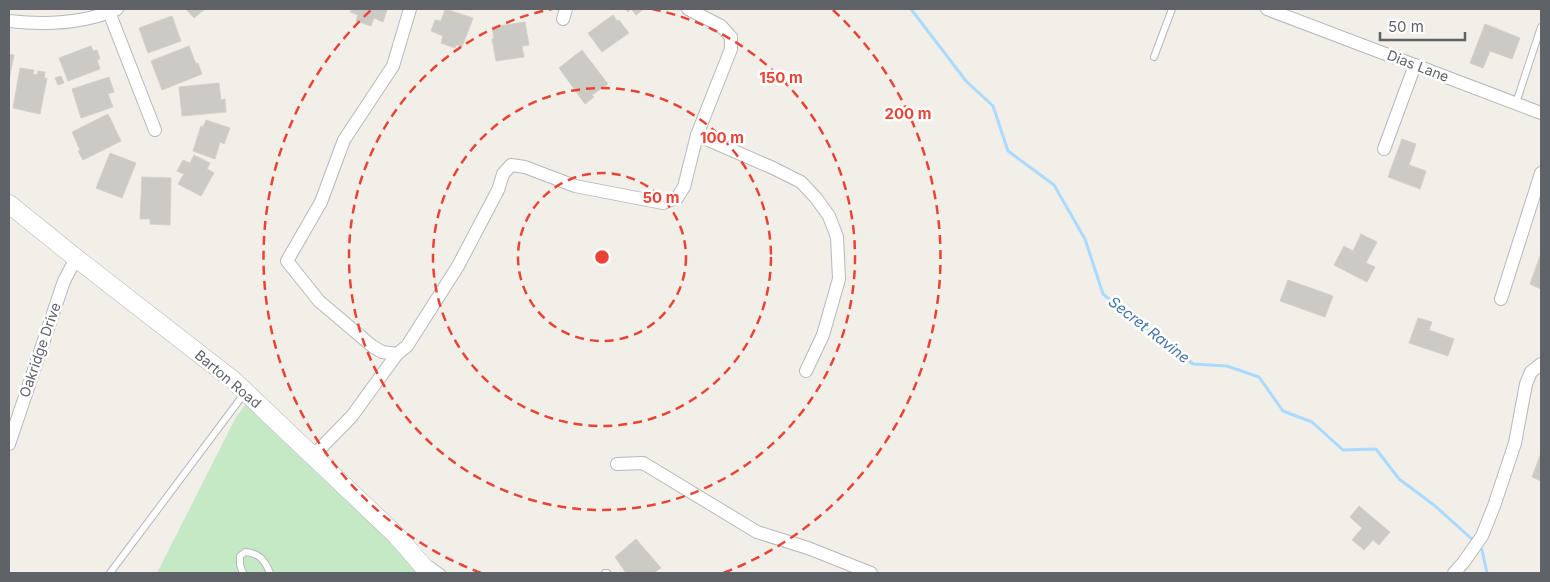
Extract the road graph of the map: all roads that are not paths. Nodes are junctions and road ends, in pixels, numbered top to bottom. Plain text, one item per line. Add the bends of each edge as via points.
1 (410, 9) edge
2 (688, 9) edge
3 (1172, 9) edge
4 (1268, 9) edge
5 (113, 11) edge
6 (9, 20) edge
7 (1541, 27) edge
8 (1154, 57) dead end
9 (1415, 65) junction
10 (1516, 103) junction
11 (1541, 113) edge
12 (155, 130) dead end
13 (697, 135) junction
14 (1384, 149) dead end
15 (1541, 173) edge
16 (9, 204) edge
17 (76, 258) junction
18 (1501, 299) dead end
19 (397, 354) junction
20 (1541, 364) edge
21 (806, 371) dead end
22 (246, 392) junction
23 (9, 444) edge
24 (313, 456) junction
25 (617, 464) dead end
26 (396, 535) junction
27 (110, 573) edge
28 (243, 573) edge
29 (270, 573) edge
30 (429, 573) edge
31 (442, 573) edge
32 (871, 573) edge
33 (1454, 573) edge

1 - 19 street via 393,66 344,140 321,202 287,262 319,301 372,346 382,352
2 - 13 street via 721,26 731,37 731,49
3 - 8 lane
4 - 9 street, Dias Lane
5 - 6 street via 65,22
5 - 12 street
7 - 10 lane
9 - 10 street, Dias Lane
9 - 14 street
10 - 11 street, Dias Lane
13 - 19 street via 684,187 676,198 663,203 575,186 525,167 510,165 458,266 407,346
13 - 21 street via 801,182 829,216 838,237 839,279 823,335
15 - 18 street
16 - 17 street, Barton Road
17 - 22 street, Barton Road
17 - 23 street, Oakridge Drive via 64,282
19 - 24 street via 352,416
20 - 33 street via 1531,372 1526,384 1515,443 1482,536
22 - 24 street, Barton Road
22 - 27 lane
24 - 26 street, Barton Road
25 - 32 street via 643,463 757,532
26 - 30 street, Barton Road
26 - 31 lane
28 - 29 lane via 240,556 246,552 262,558

